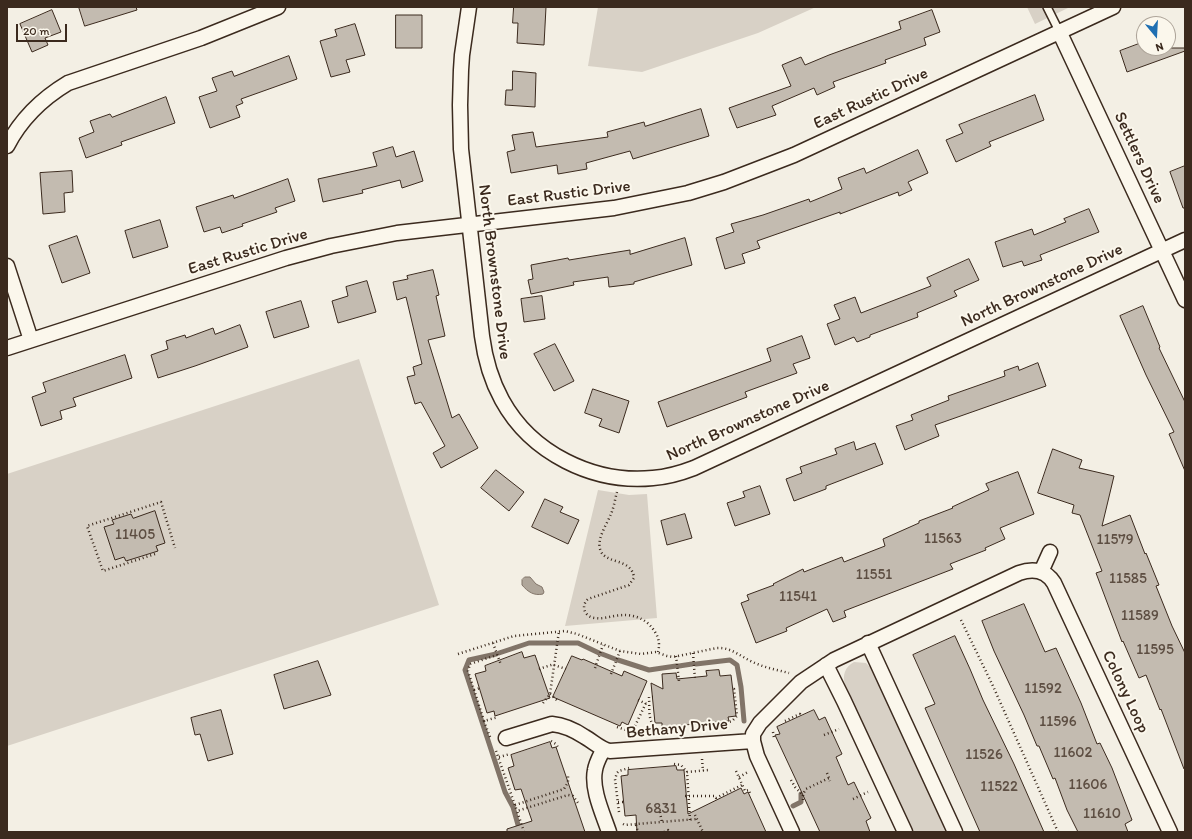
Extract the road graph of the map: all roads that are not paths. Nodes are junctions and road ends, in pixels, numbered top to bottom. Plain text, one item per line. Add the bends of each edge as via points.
1 (278, 7) edge
2 (469, 7) edge
3 (1048, 7) edge
4 (1113, 7) edge
5 (1059, 31) junction
6 (7, 146) edge
7 (470, 224) junction
8 (1185, 240) edge
9 (1162, 250) junction
10 (7, 266) edge
11 (1185, 300) edge
12 (32, 340) junction
13 (7, 348) edge
14 (1050, 552) dead end
15 (1042, 572) junction
16 (868, 643) junction
17 (826, 665) junction
18 (506, 738) dead end
19 (753, 741) junction
20 (603, 750) junction
21 (609, 832) edge
22 (792, 832) edge
23 (905, 832) edge
24 (955, 832) edge
25 (1170, 832) edge

1 - 6 street via 184,44 68,83 36,107
2 - 7 street, North Brownstone Drive via 462,55 460,126
3 - 5 lane
4 - 5 street, East Rustic Drive
5 - 7 street, East Rustic Drive via 779,162 724,182 668,197 601,210
5 - 9 street, Settlers Drive
7 - 9 street, North Brownstone Drive via 483,346 490,374 508,410 534,440 561,459 600,474 634,479 661,477 694,468
7 - 12 street, East Rustic Drive via 380,236 308,252
8 - 9 street, North Brownstone Drive
9 - 11 street, Settlers Drive
10 - 12 street
12 - 13 street, East Rustic Drive
14 - 15 street
15 - 16 street via 1028,570 1019,573
15 - 25 street, Colony Loop via 1052,579 1057,588
16 - 17 street
16 - 24 street
17 - 19 street, Bethany Drive via 801,682 760,723 753,734
17 - 23 street
18 - 20 street, Bethany Drive via 552,724 585,737
19 - 20 street, Bethany Drive
19 - 22 street via 757,756
20 - 21 street via 595,767 594,779

